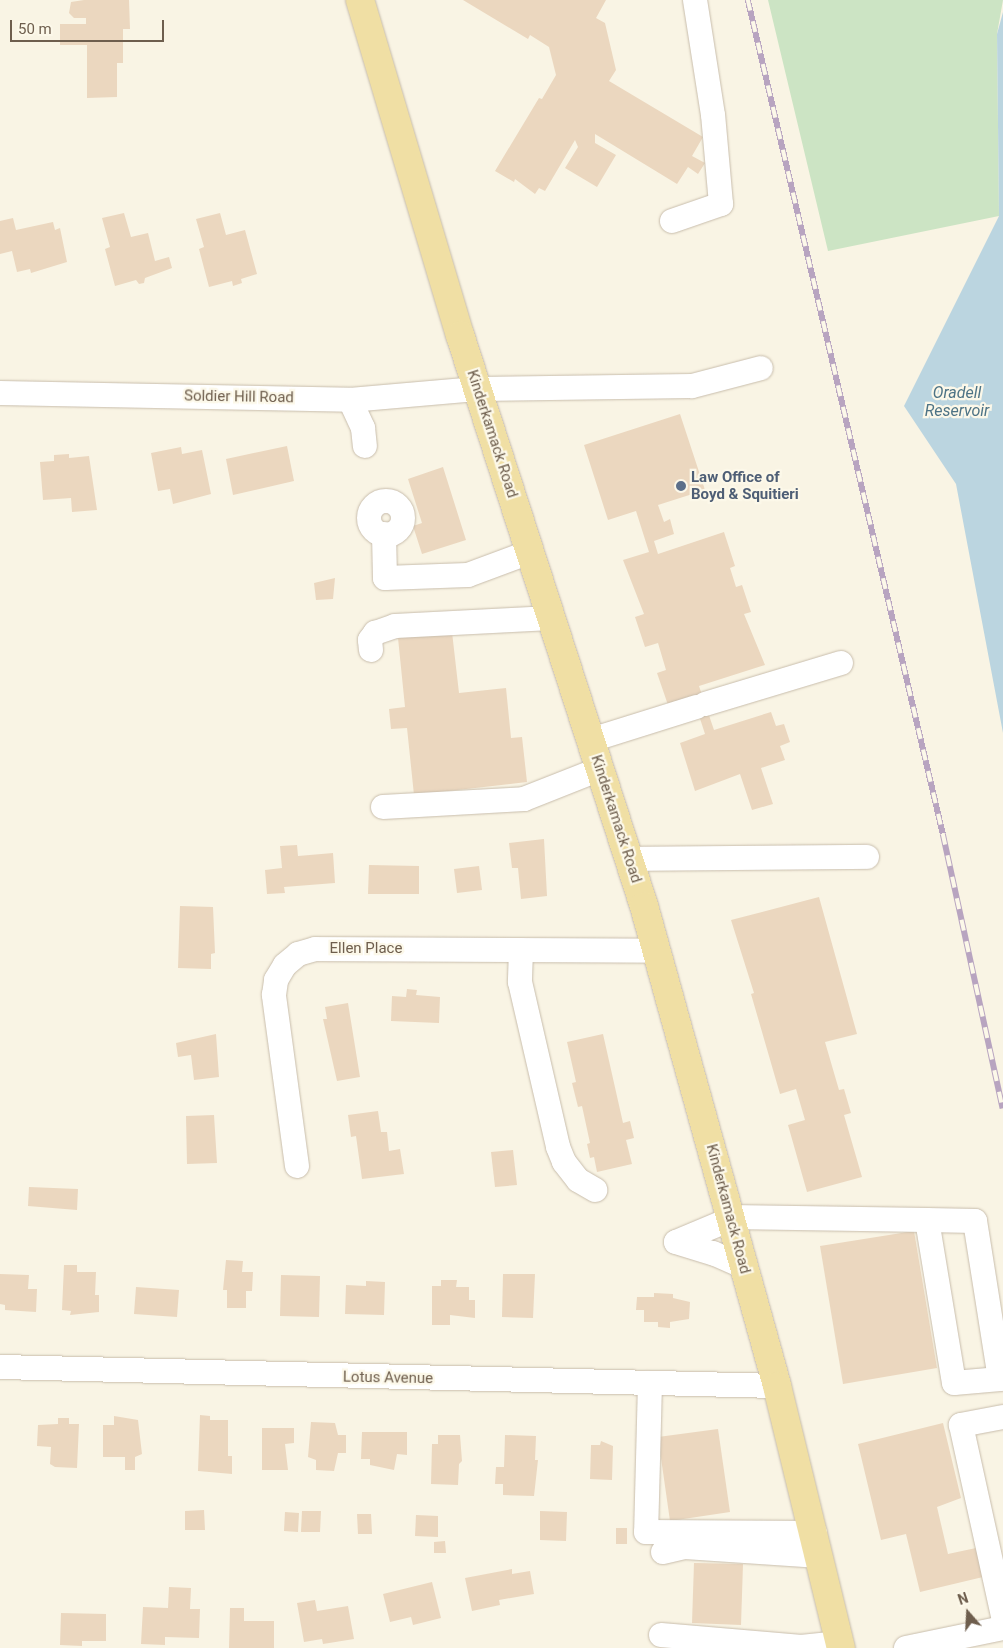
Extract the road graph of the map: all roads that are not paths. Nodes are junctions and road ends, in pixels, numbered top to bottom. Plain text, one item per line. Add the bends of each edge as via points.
1 (360, 0) edge
2 (694, 0) edge
3 (672, 221) dead end
4 (761, 368) dead end
5 (478, 389) junction
6 (0, 393) edge
7 (350, 400) junction
8 (365, 446) dead end
9 (384, 534) dead end
10 (530, 552) junction
11 (551, 618) junction
12 (371, 650) dead end
13 (841, 663) dead end
14 (591, 740) junction
15 (600, 769) junction
16 (383, 807) dead end
17 (868, 857) dead end
18 (629, 859) junction
19 (521, 950) junction
20 (657, 951) junction
21 (297, 1166) dead end
22 (595, 1190) dead end
23 (731, 1218) junction
24 (927, 1220) junction
25 (744, 1267) junction
26 (0, 1368) edge
27 (650, 1383) junction
28 (777, 1386) junction
29 (1003, 1417) edge
30 (817, 1545) junction
31 (663, 1552) dead end
32 (1003, 1616) edge
33 (661, 1635) dead end
34 (840, 1645) edge
35 (906, 1648) edge

1 - 5 main road, Kinderkamack Road
2 - 3 street via 713,115 721,204
4 - 5 street, Soldier Hill Road via 692,386
5 - 7 street, Soldier Hill Road
5 - 10 main road, Kinderkamack Road
6 - 7 street, Soldier Hill Road
7 - 8 street via 363,428
9 - 10 street via 385,578 468,575
10 - 11 main road, Kinderkamack Road
11 - 12 street via 391,626 371,638
11 - 14 main road, Kinderkamack Road
13 - 14 street
14 - 15 main road, Kinderkamack Road
15 - 16 street via 524,799
15 - 18 main road, Kinderkamack Road
17 - 18 street
18 - 20 main road, Kinderkamack Road
19 - 20 street, Ellen Place
19 - 21 street, Ellen Place via 315,948 298,954 285,965 276,980 274,995
19 - 22 street via 520,982 558,1147 564,1162 578,1180
20 - 23 main road, Kinderkamack Road
23 - 24 street
23 - 25 main road, Kinderkamack Road
23 - 25 street via 676,1242 714,1253
24 - 24 street via 974,1221 1000,1379 954,1383
25 - 28 main road, Kinderkamack Road
26 - 27 street, Lotus Avenue
27 - 28 street, Lotus Avenue
27 - 30 street via 646,1532
28 - 30 main road, Kinderkamack Road
29 - 32 street via 961,1424
30 - 31 street via 685,1547
30 - 34 main road, Kinderkamack Road
32 - 35 street
33 - 34 street via 800,1647

